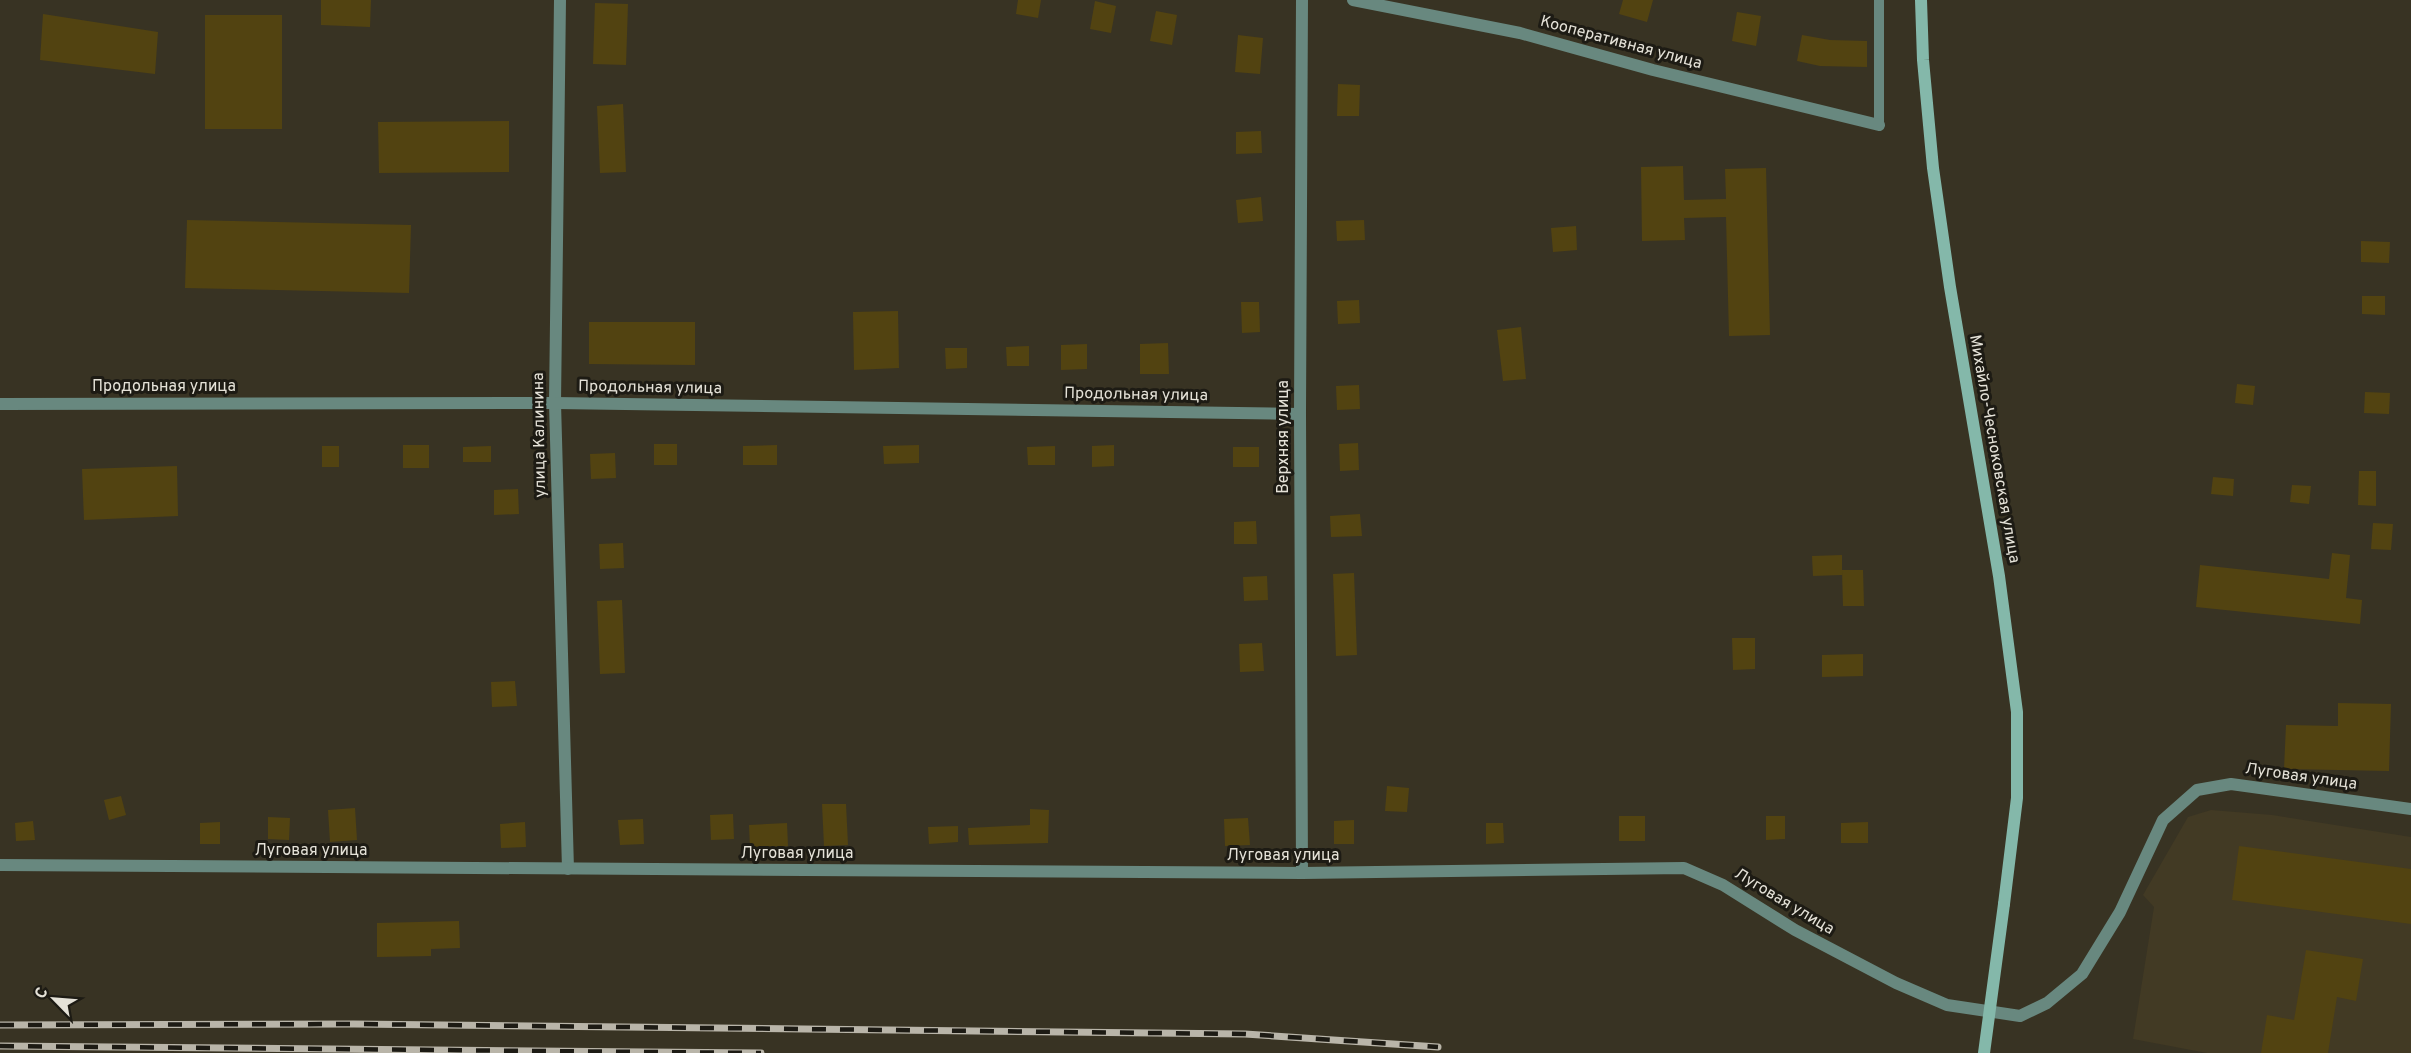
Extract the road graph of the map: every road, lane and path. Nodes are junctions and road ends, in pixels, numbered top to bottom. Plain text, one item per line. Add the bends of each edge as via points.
1 (560, 0) edge
2 (1302, 0) edge
3 (1353, 0) edge
4 (1879, 0) edge
5 (1921, 0) edge
6 (1879, 125) joint
7 (555, 403) junction
8 (0, 404) edge
9 (1300, 414) junction
10 (2411, 809) edge
11 (0, 865) edge
12 (568, 869) junction
13 (1302, 873) junction
14 (1984, 1053) edge

1 - 7 street, улица Калинина
2 - 9 street, Верхняя улица
3 - 6 street, Кооперативная улица via 1520,33
4 - 6 lane
5 - 14 street, Михайло-Чесноковская улица, bridge via 1933,168 2018,712 2017,798
7 - 8 street, Продольная улица
7 - 9 street, Продольная улица
7 - 12 street, улица Калинина
9 - 13 street, Верхняя улица
10 - 13 street, Луговая улица via 2231,784 2197,790 2163,819 2120,912 2082,974 2047,1003 2020,1016 1947,1005 1906,987 1795,930 1723,885 1684,868
11 - 12 street, Луговая улица
12 - 13 street, Луговая улица

